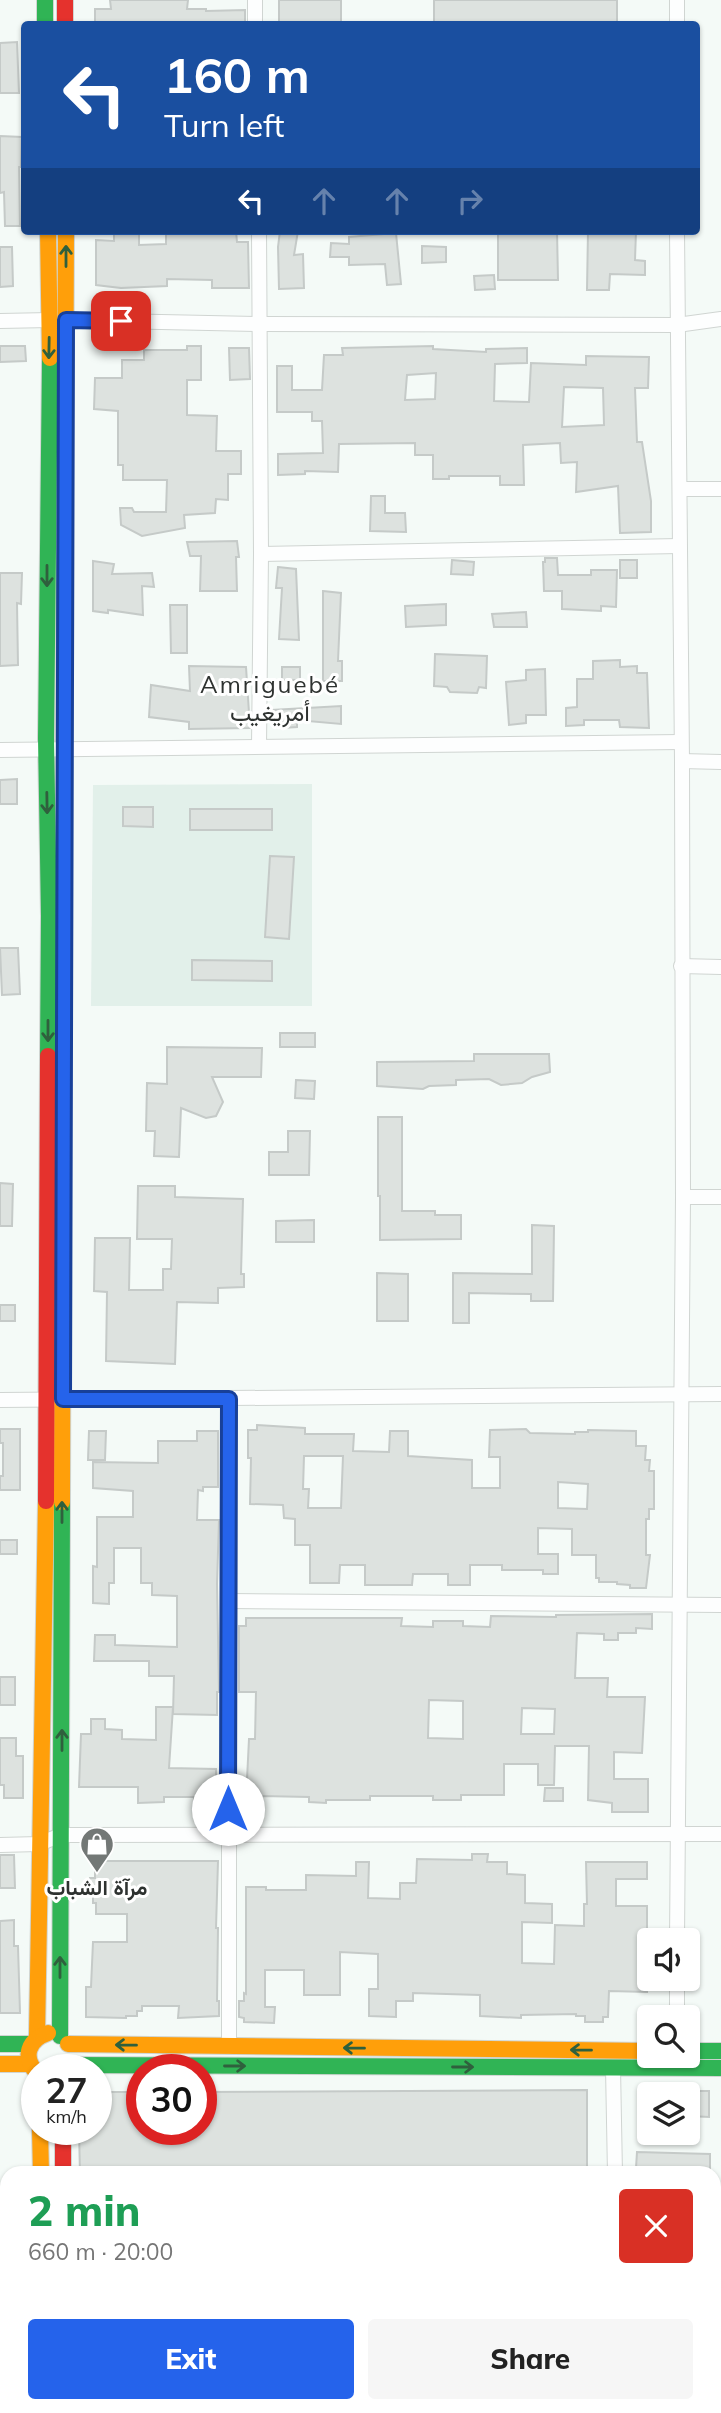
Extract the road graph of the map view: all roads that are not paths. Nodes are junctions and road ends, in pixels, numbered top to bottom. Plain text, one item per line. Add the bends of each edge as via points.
1 (45, 0) edge
2 (65, 0) edge
3 (254, 0) edge
4 (677, 0) edge
5 (45, 21) edge
6 (65, 21) edge
7 (255, 21) edge
8 (677, 21) edge
9 (48, 235) edge
10 (66, 235) edge
11 (259, 235) edge
12 (677, 235) edge
13 (721, 319) edge
14 (58, 320) junction
15 (0, 321) edge
16 (260, 324) junction
17 (677, 325) junction
18 (680, 489) junction
19 (721, 489) edge
20 (679, 547) junction
21 (261, 554) junction
22 (681, 742) junction
23 (259, 746) junction
24 (65, 748) junction
25 (46, 749) junction
26 (0, 750) edge
27 (682, 761) junction
28 (721, 762) edge
29 (681, 966) junction
30 (721, 967) edge
31 (683, 1197) junction
32 (721, 1197) edge
33 (680, 1394) junction
34 (721, 1394) edge
35 (46, 1399) junction
36 (63, 1399) junction
37 (229, 1399) junction
38 (0, 1400) edge
39 (229, 1601) junction
40 (679, 1604) junction
41 (721, 1605) edge
42 (721, 1834) edge
43 (61, 1835) junction
44 (228, 1835) junction
45 (677, 1835) junction
46 (38, 1844) junction
47 (0, 1845) edge
48 (677, 1928) edge
49 (33, 2040) junction
50 (64, 2040) junction
51 (0, 2044) edge
52 (229, 2047) junction
53 (637, 2051) edge
54 (700, 2051) edge
55 (721, 2051) edge
56 (28, 2054) edge
57 (71, 2054) edge
58 (0, 2064) edge
59 (700, 2065) edge
60 (637, 2066) edge
61 (21, 2067) edge
62 (112, 2067) edge
63 (613, 2068) junction
64 (721, 2068) edge
65 (40, 2145) edge
66 (63, 2145) edge
67 (40, 2166) edge
68 (63, 2166) edge
69 (615, 2166) edge

1 - 5 street
2 - 6 street
3 - 7 street
4 - 8 street
9 - 14 street
14 -> 10 street
11 - 16 street
12 - 17 street
13 - 17 street
14 - 15 street
14 - 16 street
14 - 24 street
14 -> 25 street
16 - 17 street
16 - 21 street
17 - 18 street
18 - 19 street
18 - 20 street
20 - 21 street
20 - 22 street
21 - 23 street
22 - 23 street
22 - 27 street
23 - 24 street
24 - 25 street
24 - 36 street
25 - 26 street
25 -> 35 street
27 - 28 street
27 - 29 street
29 - 30 street
29 - 31 street
31 - 32 street
31 - 33 street
33 - 34 street
33 - 37 street
33 - 40 street
35 - 36 street
35 - 38 street
35 - 46 street
36 - 37 street
43 -> 36 street
37 - 39 street
39 - 40 street
39 - 44 street
40 - 41 street
40 - 45 street
42 - 45 street
43 - 44 street
43 - 46 street
50 -> 43 street
44 - 45 street
44 - 52 street
45 - 48 street
46 - 47 street
46 - 49 street
49 - 50 street via 48,2033
49 - 51 street
49 - 56 street
52 -> 50 street
50 - 57 street
53 -> 52 street
54 - 55 street
58 - 61 street
59 - 64 street
60 - 63 street
62 -> 63 street
63 - 69 street
65 - 67 street
66 - 68 street

